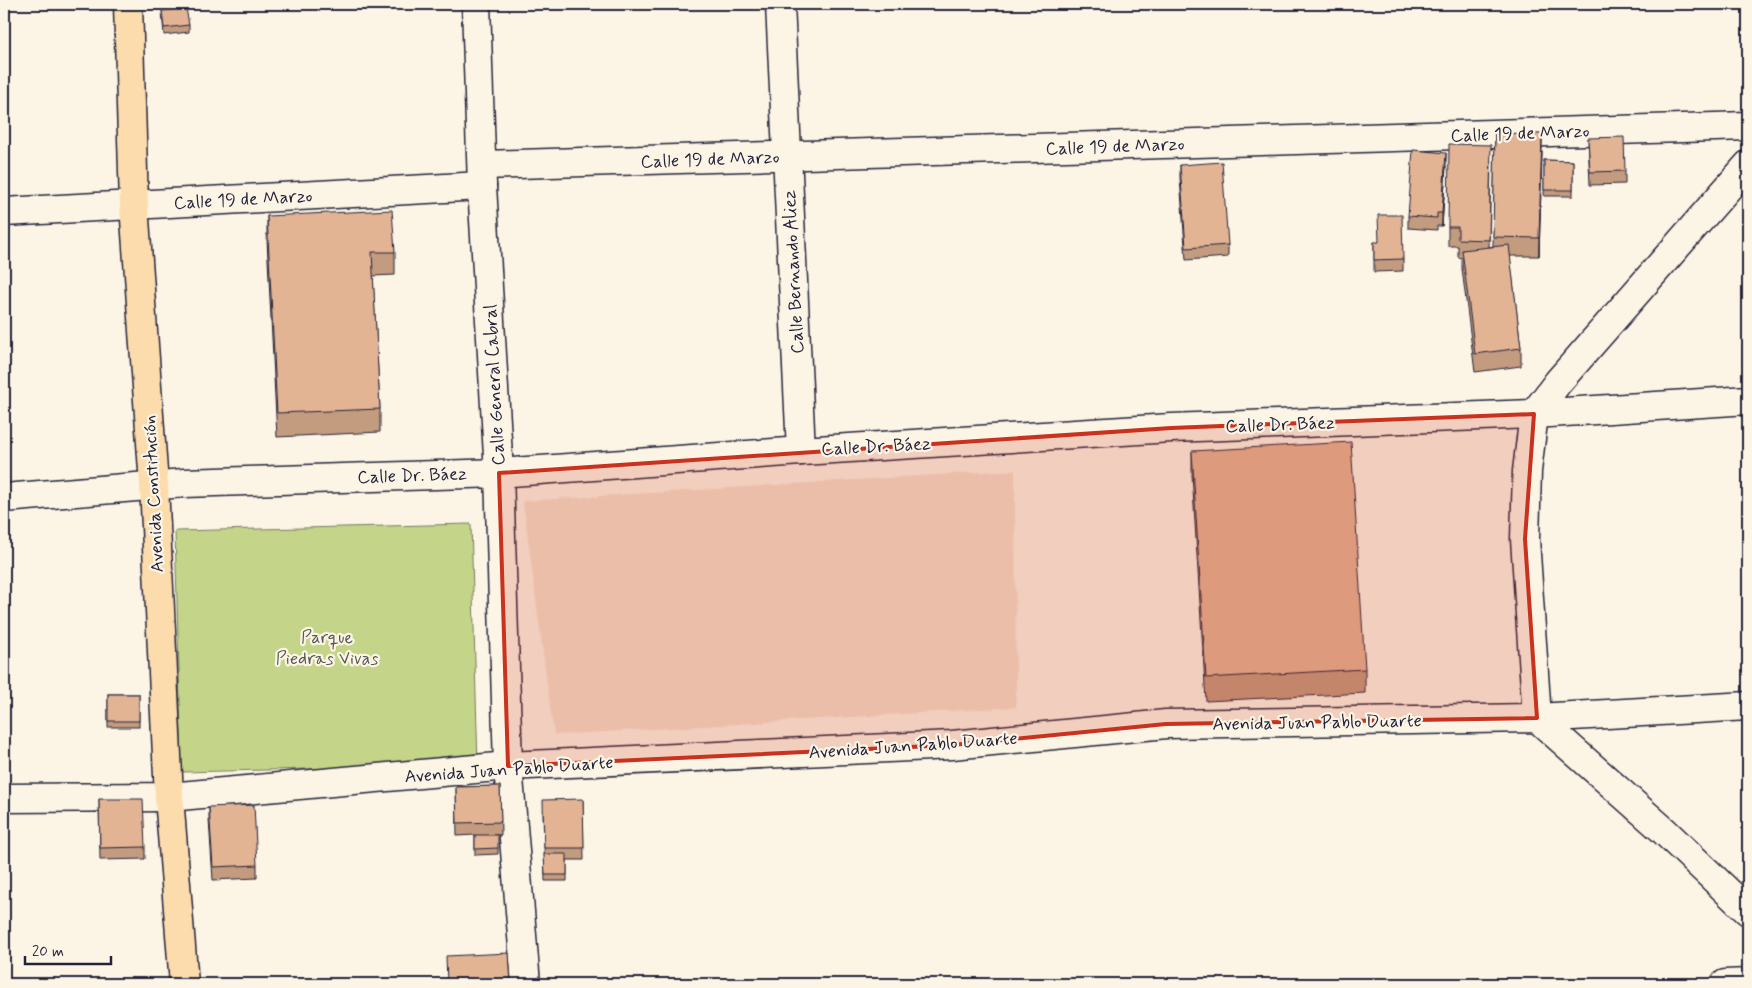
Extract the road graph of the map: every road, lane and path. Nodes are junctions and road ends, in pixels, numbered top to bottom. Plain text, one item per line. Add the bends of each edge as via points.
1 (128, 4) edge
2 (476, 4) edge
3 (780, 4) edge
4 (1748, 126) edge
5 (788, 157) junction
6 (1748, 165) edge
7 (482, 176) junction
8 (134, 205) junction
9 (4, 212) edge
10 (1748, 400) edge
11 (1534, 414) junction
12 (801, 451) junction
13 (499, 473) junction
14 (154, 485) junction
15 (4, 498) edge
16 (1748, 706) edge
17 (1537, 718) junction
18 (508, 766) junction
19 (169, 797) junction
20 (4, 798) edge
21 (1748, 911) edge
22 (1748, 983) edge
23 (184, 984) edge
24 (526, 984) edge
25 (1725, 984) edge

1 - 8 main road, Avenida Constitución
2 - 7 street, Calle General Cabral
3 - 5 street, Calle Bernando Aliez
4 - 5 street, Calle 19 de Marzo
5 - 7 street, Calle 19 de Marzo
5 - 12 street, Calle Bernando Aliez
6 - 11 street via 1558,382
7 - 8 street, Calle 19 de Marzo
7 - 13 street, Calle General Cabral
8 - 9 street, Calle 19 de Marzo
8 - 14 main road, Avenida Constitución
10 - 11 street, Calle Dr. Báez
11 - 12 street, Calle Dr. Báez via 1171,428
11 - 17 street via 1527,471 1525,539
12 - 13 street, Calle Dr. Báez
13 - 14 street, Calle Dr. Báez
13 - 18 street, Calle General Cabral
14 - 15 street, Calle Dr. Báez
14 - 19 main road, Avenida Constitución
16 - 17 street, Avenida Juan Pablo Duarte
17 - 18 street, Avenida Juan Pablo Duarte via 1166,724 952,744
17 - 21 street via 1662,828
18 - 19 street, Avenida Juan Pablo Duarte
18 - 24 street, Calle General Cabral
19 - 20 street, Avenida Juan Pablo Duarte
19 - 23 main road, Avenida Constitución
22 - 25 street

